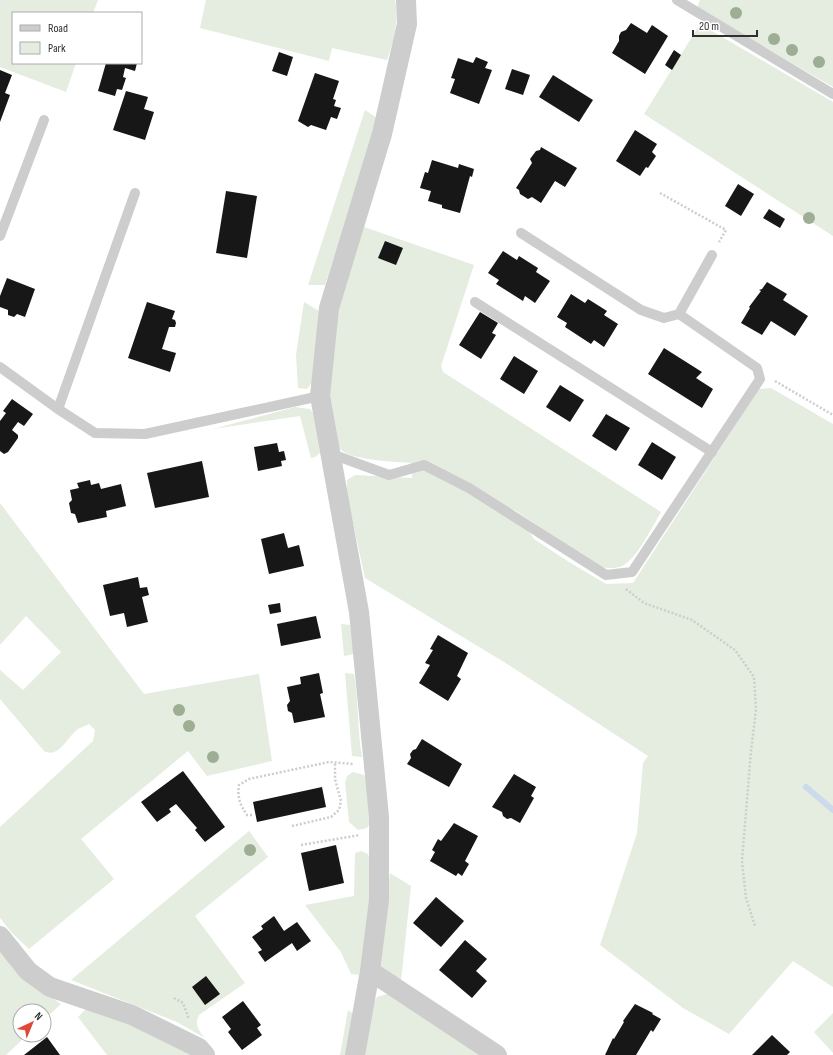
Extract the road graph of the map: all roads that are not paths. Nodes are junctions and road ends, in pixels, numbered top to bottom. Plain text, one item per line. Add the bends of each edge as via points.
1 (406, 0) edge
2 (677, 0) edge
3 (833, 94) edge
4 (44, 120) dead end
5 (135, 193) dead end
6 (521, 234) dead end
7 (0, 236) edge
8 (712, 255) road end
9 (475, 302) dead end
10 (679, 314) junction
11 (0, 367) edge
12 (320, 396) junction
13 (58, 409) junction
14 (712, 452) junction
15 (329, 453) junction
16 (0, 936) edge
17 (370, 971) junction
18 (205, 1055) edge
19 (355, 1055) edge
20 (497, 1055) edge

1 - 12 street via 407,24 382,134 329,308
2 - 3 lane
4 - 7 lane
5 - 13 lane
6 - 10 lane via 641,310 664,318
8 - 10 lane
9 - 14 lane
10 - 14 lane via 758,368 760,379
11 - 13 lane
12 - 13 lane via 146,434 95,433
12 - 15 street
14 - 15 lane via 632,572 606,575 469,488 424,465 390,475
15 - 17 street via 359,612 374,767 379,835 379,900
16 - 18 street via 28,972 50,987 132,1015 199,1048
17 - 19 street
17 - 20 street

